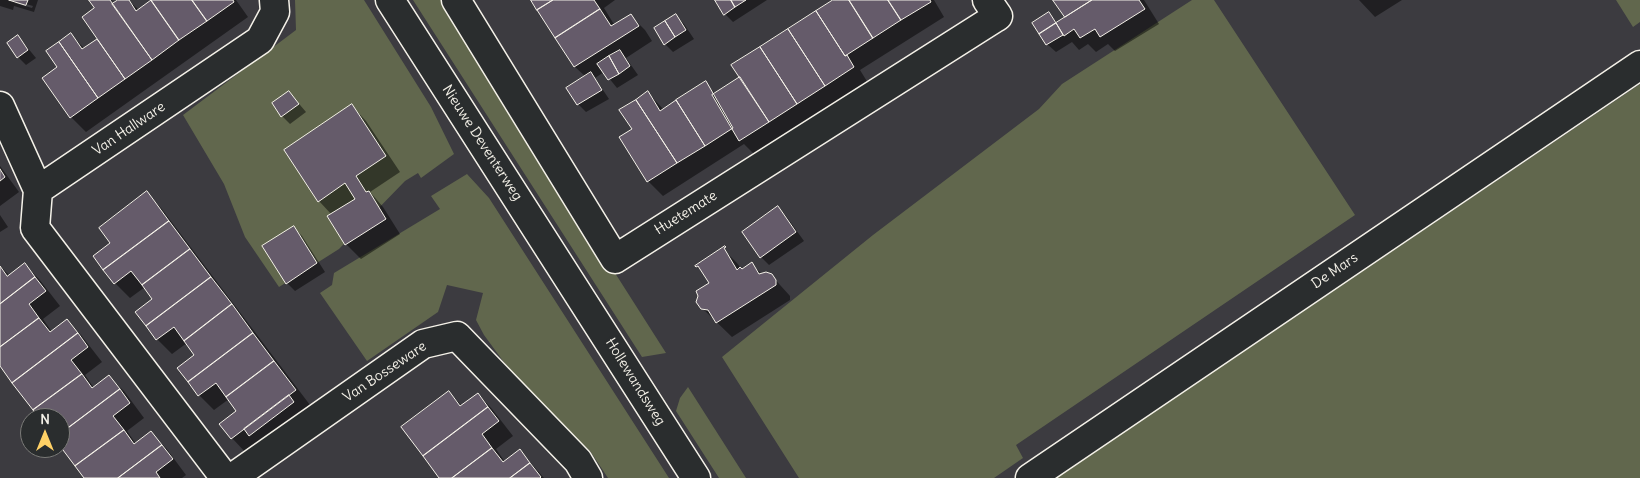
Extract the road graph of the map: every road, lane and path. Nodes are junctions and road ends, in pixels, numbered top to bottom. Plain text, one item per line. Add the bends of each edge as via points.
1 (274, 0) edge
2 (390, 0) edge
3 (456, 0) edge
4 (987, 0) edge
5 (1640, 64) edge
6 (0, 106) edge
7 (38, 190) junction
8 (574, 285) joint
9 (225, 478) edge
10 (232, 478) edge
11 (588, 478) edge
12 (696, 478) edge
13 (1030, 478) edge

1 - 7 street, Van Hallware via 275,12 260,40
2 - 8 street, Nieuwe Deventerweg
3 - 4 street, Huetemate via 615,259 998,16
5 - 13 street, De Mars
6 - 7 street
7 - 9 street via 35,228
8 - 12 street, Hollewandsweg
10 - 11 street, Van Bosseware via 423,344 457,336 578,461

